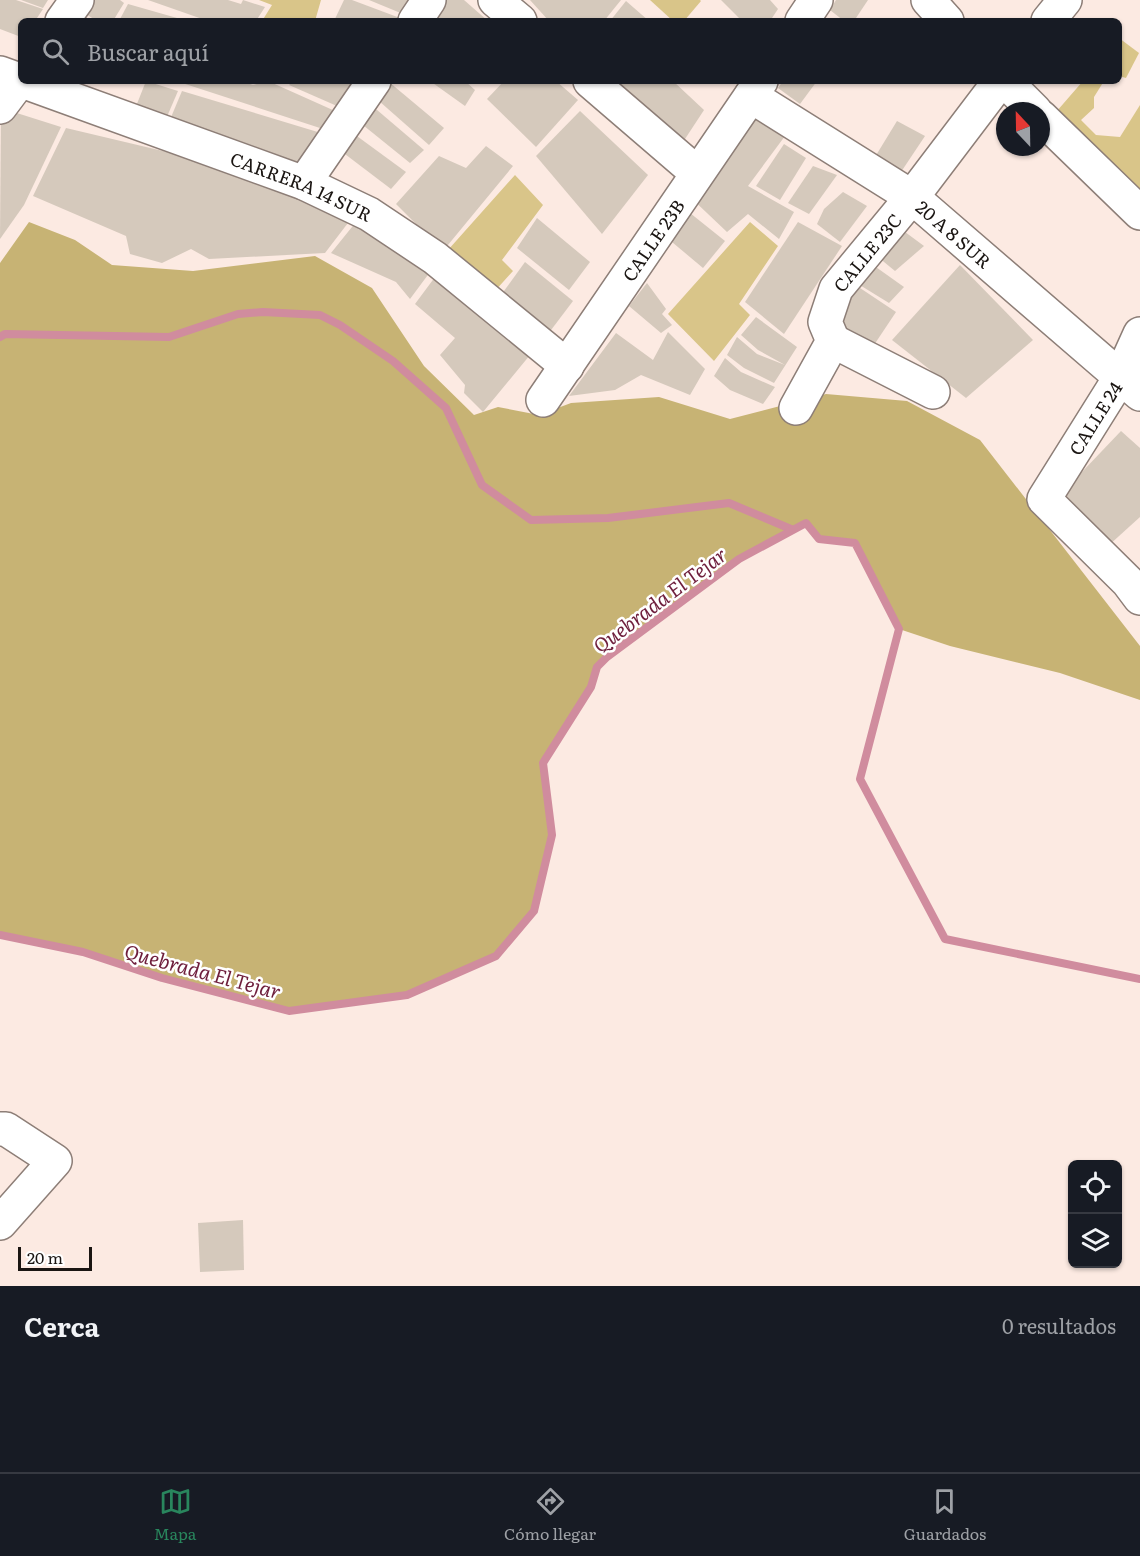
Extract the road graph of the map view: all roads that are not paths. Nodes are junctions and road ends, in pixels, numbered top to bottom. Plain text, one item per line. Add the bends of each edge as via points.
1 (77, 0) edge
2 (429, 0) edge
3 (495, 0) edge
4 (816, 0) edge
5 (928, 0) edge
6 (1065, 0) edge
7 (64, 18) edge
8 (417, 18) edge
9 (516, 18) edge
10 (804, 18) edge
11 (944, 18) edge
12 (1050, 18) edge
13 (372, 84) edge
14 (593, 84) edge
15 (998, 84) edge
16 (1008, 84) edge
17 (10, 85) edge
18 (756, 88) edge
19 (1026, 102) edge
20 (1050, 126) edge
21 (697, 173) junction
22 (304, 183) junction
23 (912, 196) junction
24 (1140, 213) edge
25 (1140, 334) edge
26 (833, 341) junction
27 (567, 366) junction
28 (1130, 385) edge
29 (933, 392) dead end
30 (543, 400) dead end
31 (796, 408) dead end
32 (1136, 584) edge
33 (0, 1129) edge
34 (0, 1223) edge

1 - 7 street
2 - 8 street
3 - 9 street
4 - 10 street
5 - 11 street
6 - 12 street
13 - 22 street
14 - 21 street
15 - 23 street, CALLE 23C
16 - 19 street
17 - 22 street, CARRERA 14 SUR
18 - 21 street, CALLE 23B
18 - 23 street, 20 A 8 SUR
20 - 24 street
21 - 27 street, CALLE 23B
22 - 27 street, CARRERA 14 SUR via 369,214 435,258
23 - 26 street, CALLE 23C via 836,289 825,322
23 - 28 street, 20 A 8 SUR
25 - 28 street, CALLE 24
26 - 29 street
26 - 31 street
27 - 30 street, CALLE 23B
28 - 32 street, CALLE 24 via 1044,499
33 - 34 street via 6,1129 55,1161

